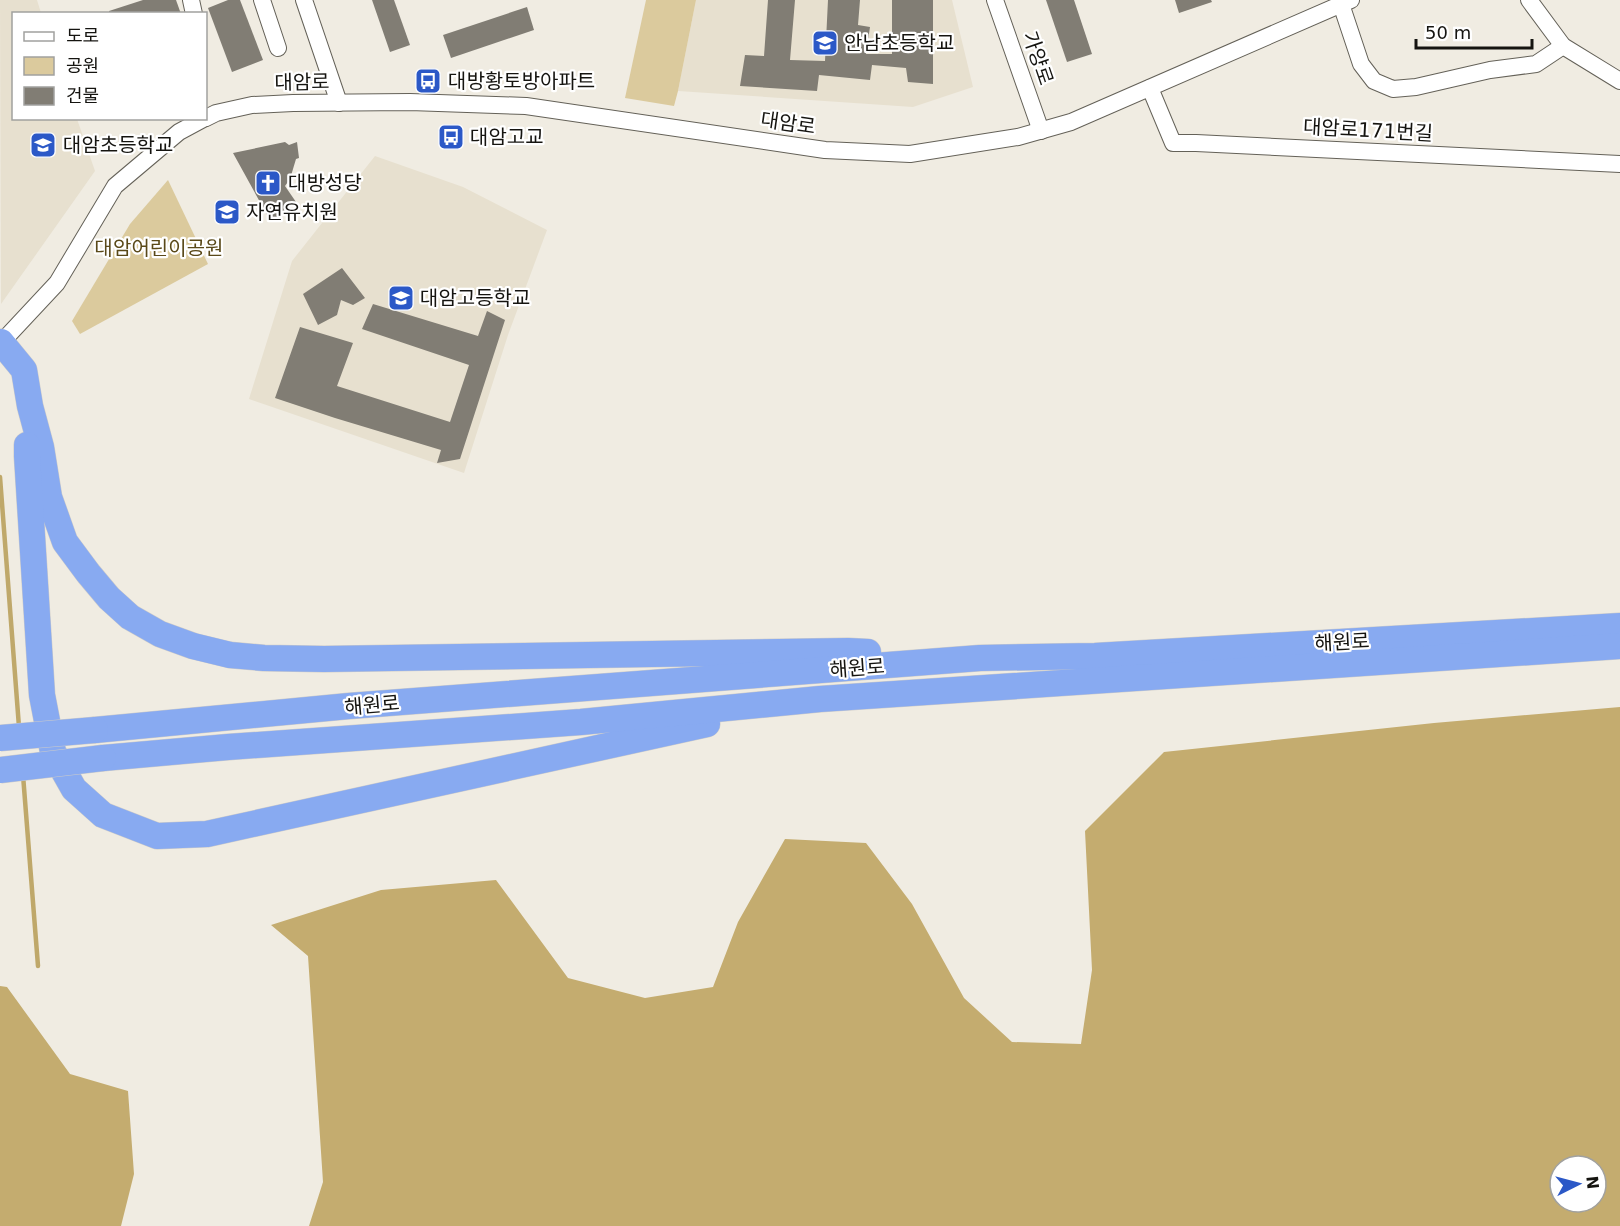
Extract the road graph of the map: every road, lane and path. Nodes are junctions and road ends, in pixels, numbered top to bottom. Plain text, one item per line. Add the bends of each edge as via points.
1 (262, 0) edge
2 (304, 0) edge
3 (995, 0) edge
4 (1529, 0) edge
5 (1346, 2) edge
6 (1563, 46) junction
7 (278, 48) dead end
8 (1620, 81) edge
9 (1150, 88) junction
10 (339, 103) junction
11 (207, 117) edge
12 (201, 120) edge
13 (1041, 131) junction
14 (1620, 164) edge
15 (0, 342) edge
16 (30, 406) junction
17 (1620, 626) edge
18 (1620, 646) edge
19 (980, 658) junction
20 (819, 699) junction
21 (0, 738) edge
22 (0, 770) edge

1 - 7 street
2 - 10 street
3 - 13 street, 가양로
4 - 6 street
5 - 6 street, 대암로 via 1361,64 1374,81 1393,89 1536,64
5 - 9 street, 대암로
6 - 8 street
9 - 13 street, 대암로 via 1071,123
9 - 14 street, 대암로171번길 via 1173,143
10 - 11 street, 대암로 via 252,105
10 - 13 street, 대암로 via 526,106 825,150 910,154
12 - 15 street, 대암로 via 179,132 115,186 57,283
15 - 16 highway via 24,370
16 - 19 highway via 49,497 65,542 109,598 130,617 193,646 230,655 324,659 848,651
16 - 20 highway via 27,456 42,695 52,752 74,789 103,815 157,836 207,834
17 - 19 highway, 해원로 via 1107,655
18 - 20 highway, 해원로
19 - 21 highway, 해원로, bridge
20 - 22 highway, 해원로, bridge via 581,722 240,746

